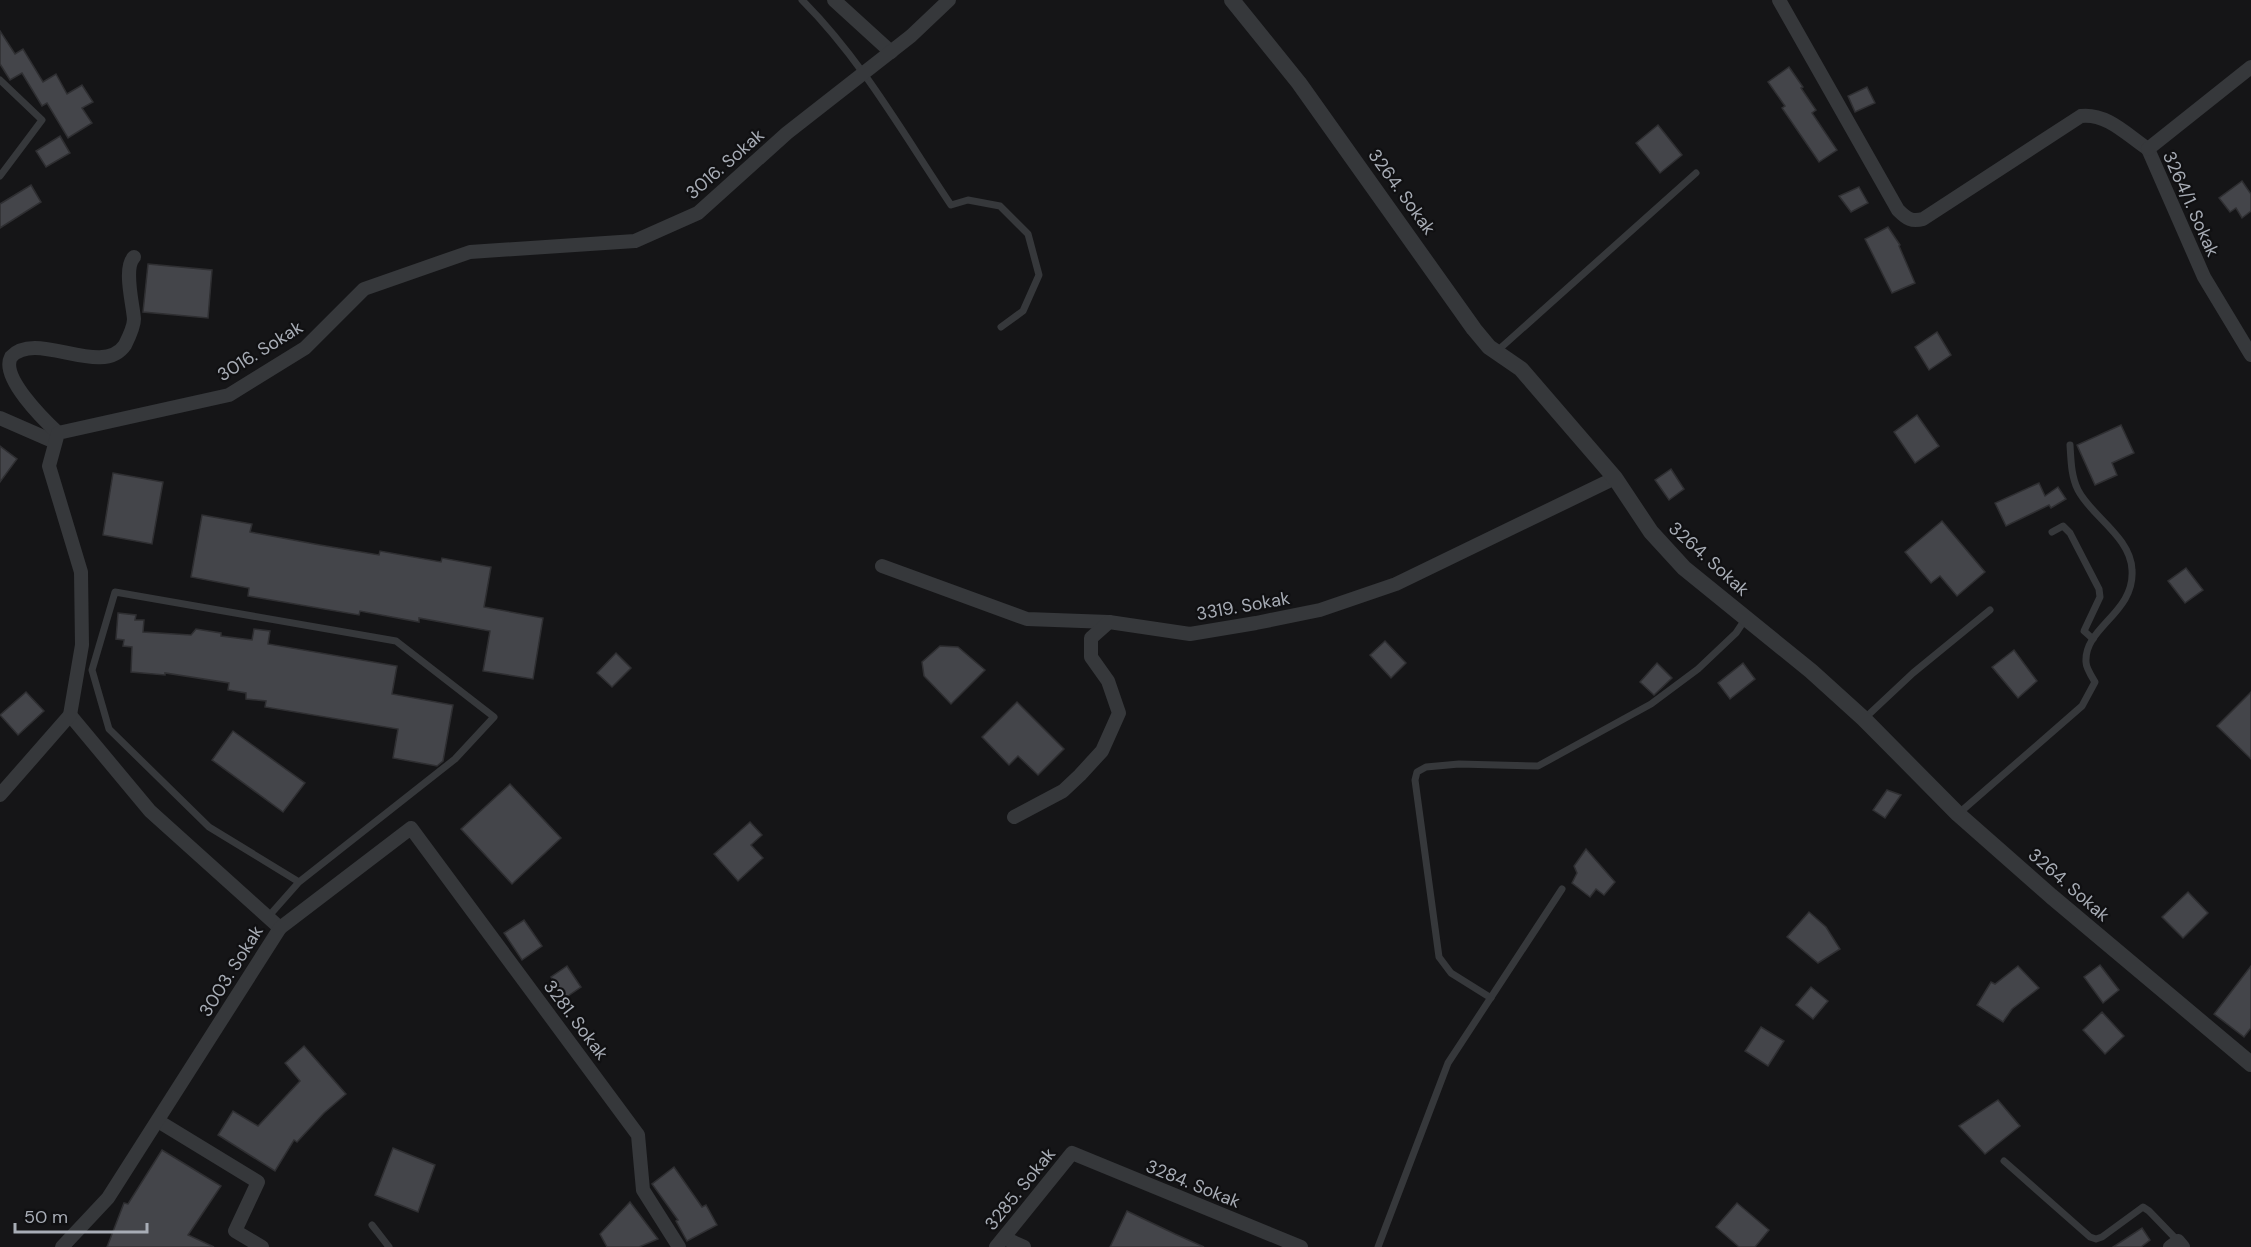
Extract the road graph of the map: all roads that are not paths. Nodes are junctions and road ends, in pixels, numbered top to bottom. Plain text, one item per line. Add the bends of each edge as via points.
1 (802, 0) edge
2 (834, 0) edge
3 (949, 0) edge
4 (1232, 0) edge
5 (1779, 0) edge
6 (891, 52) junction
7 (2251, 67) edge
8 (864, 73) junction
9 (0, 80) edge
10 (2148, 149) junction
11 (1696, 173) dead end
12 (0, 176) edge
13 (134, 257) dead end
14 (1001, 327) dead end
15 (1496, 352) junction
16 (2251, 355) edge
17 (0, 418) edge
18 (56, 438) junction
19 (2070, 445) dead end
20 (1615, 478) junction
21 (2052, 532) dead end
22 (882, 566) dead end
23 (1990, 610) dead end
24 (1746, 618) junction
25 (1109, 622) junction
26 (2093, 639) junction
27 (70, 715) junction
28 (1864, 719) junction
29 (0, 795) edge
30 (1958, 814) junction
31 (1014, 818) dead end
32 (299, 882) junction
33 (1562, 889) dead end
34 (268, 917) junction
35 (279, 928) junction
36 (1491, 998) junction
37 (2251, 1065) edge
38 (158, 1120) junction
39 (1071, 1153) joint
40 (2004, 1161) dead end
41 (372, 1225) dead end
42 (1000, 1242) edge
43 (2177, 1245) edge
44 (62, 1247) edge
45 (262, 1247) edge
46 (389, 1247) edge
47 (679, 1247) edge
48 (1024, 1247) edge
49 (1301, 1247) edge
50 (1378, 1247) edge

1 - 8 lane via 830,28
2 - 6 street
3 - 6 street, 3016. Sokak
4 - 15 street, 3264. Sokak via 1299,83 1474,329
5 - 10 street via 1898,210 1914,221 1923,219 2081,116 2094,115 2106,120
6 - 8 street, 3016. Sokak
7 - 10 street, 3264/1. Sokak
8 - 14 lane via 951,205 968,200 1000,206 1028,234 1038,275 1023,311
8 - 18 street, 3016. Sokak via 787,133 699,213 688,218 635,241 470,252 364,290 305,348 229,395
9 - 12 lane via 42,120
10 - 16 street, 3264/1. Sokak via 2204,277
11 - 15 lane
13 - 18 street via 129,265 134,322 119,350 106,357 29,348 11,357 7,364 6,371 21,396
15 - 20 street, 3264. Sokak via 1521,369
17 - 18 street
18 - 27 street via 49,466 81,572 82,645
19 - 26 lane via 2078,491 2114,533 2130,557 2133,570 2123,605
20 - 24 street, 3264. Sokak via 1650,532 1684,568
20 - 25 street, 3319. Sokak via 1396,584 1320,610 1190,634
21 - 26 lane via 2062,526 2070,532 2099,589 2094,614 2084,631
22 - 25 street, 3319. Sokak via 1027,619
23 - 28 lane via 1912,673
24 - 28 street, 3264. Sokak
24 - 36 lane via 1698,669 1651,704 1538,766 1459,764 1425,767 1417,772 1439,957 1451,973
25 - 31 street via 1091,638 1091,657 1108,681 1119,713 1102,751 1063,791
26 - 30 lane via 2085,663 2095,682 2082,706
27 - 29 street
27 - 34 street, 3003. Sokak via 150,811
28 - 30 street, 3264. Sokak
30 - 37 street, 3264. Sokak
32 - 32 lane via 455,759 494,717 396,641 115,592 92,670 109,729 209,827
32 - 34 lane
33 - 36 lane
34 - 35 street, 3003. Sokak
35 - 38 street, 3003. Sokak
35 - 47 street, 3281. Sokak via 411,828 638,1135 643,1190
36 - 50 lane via 1449,1063
38 - 44 street, 3003. Sokak via 108,1198
38 - 45 street via 258,1182 235,1232
39 - 42 street, 3285. Sokak
39 - 49 street, 3284. Sokak
40 - 43 lane via 2090,1237 2102,1237 2144,1208
41 - 46 lane
42 - 48 street

